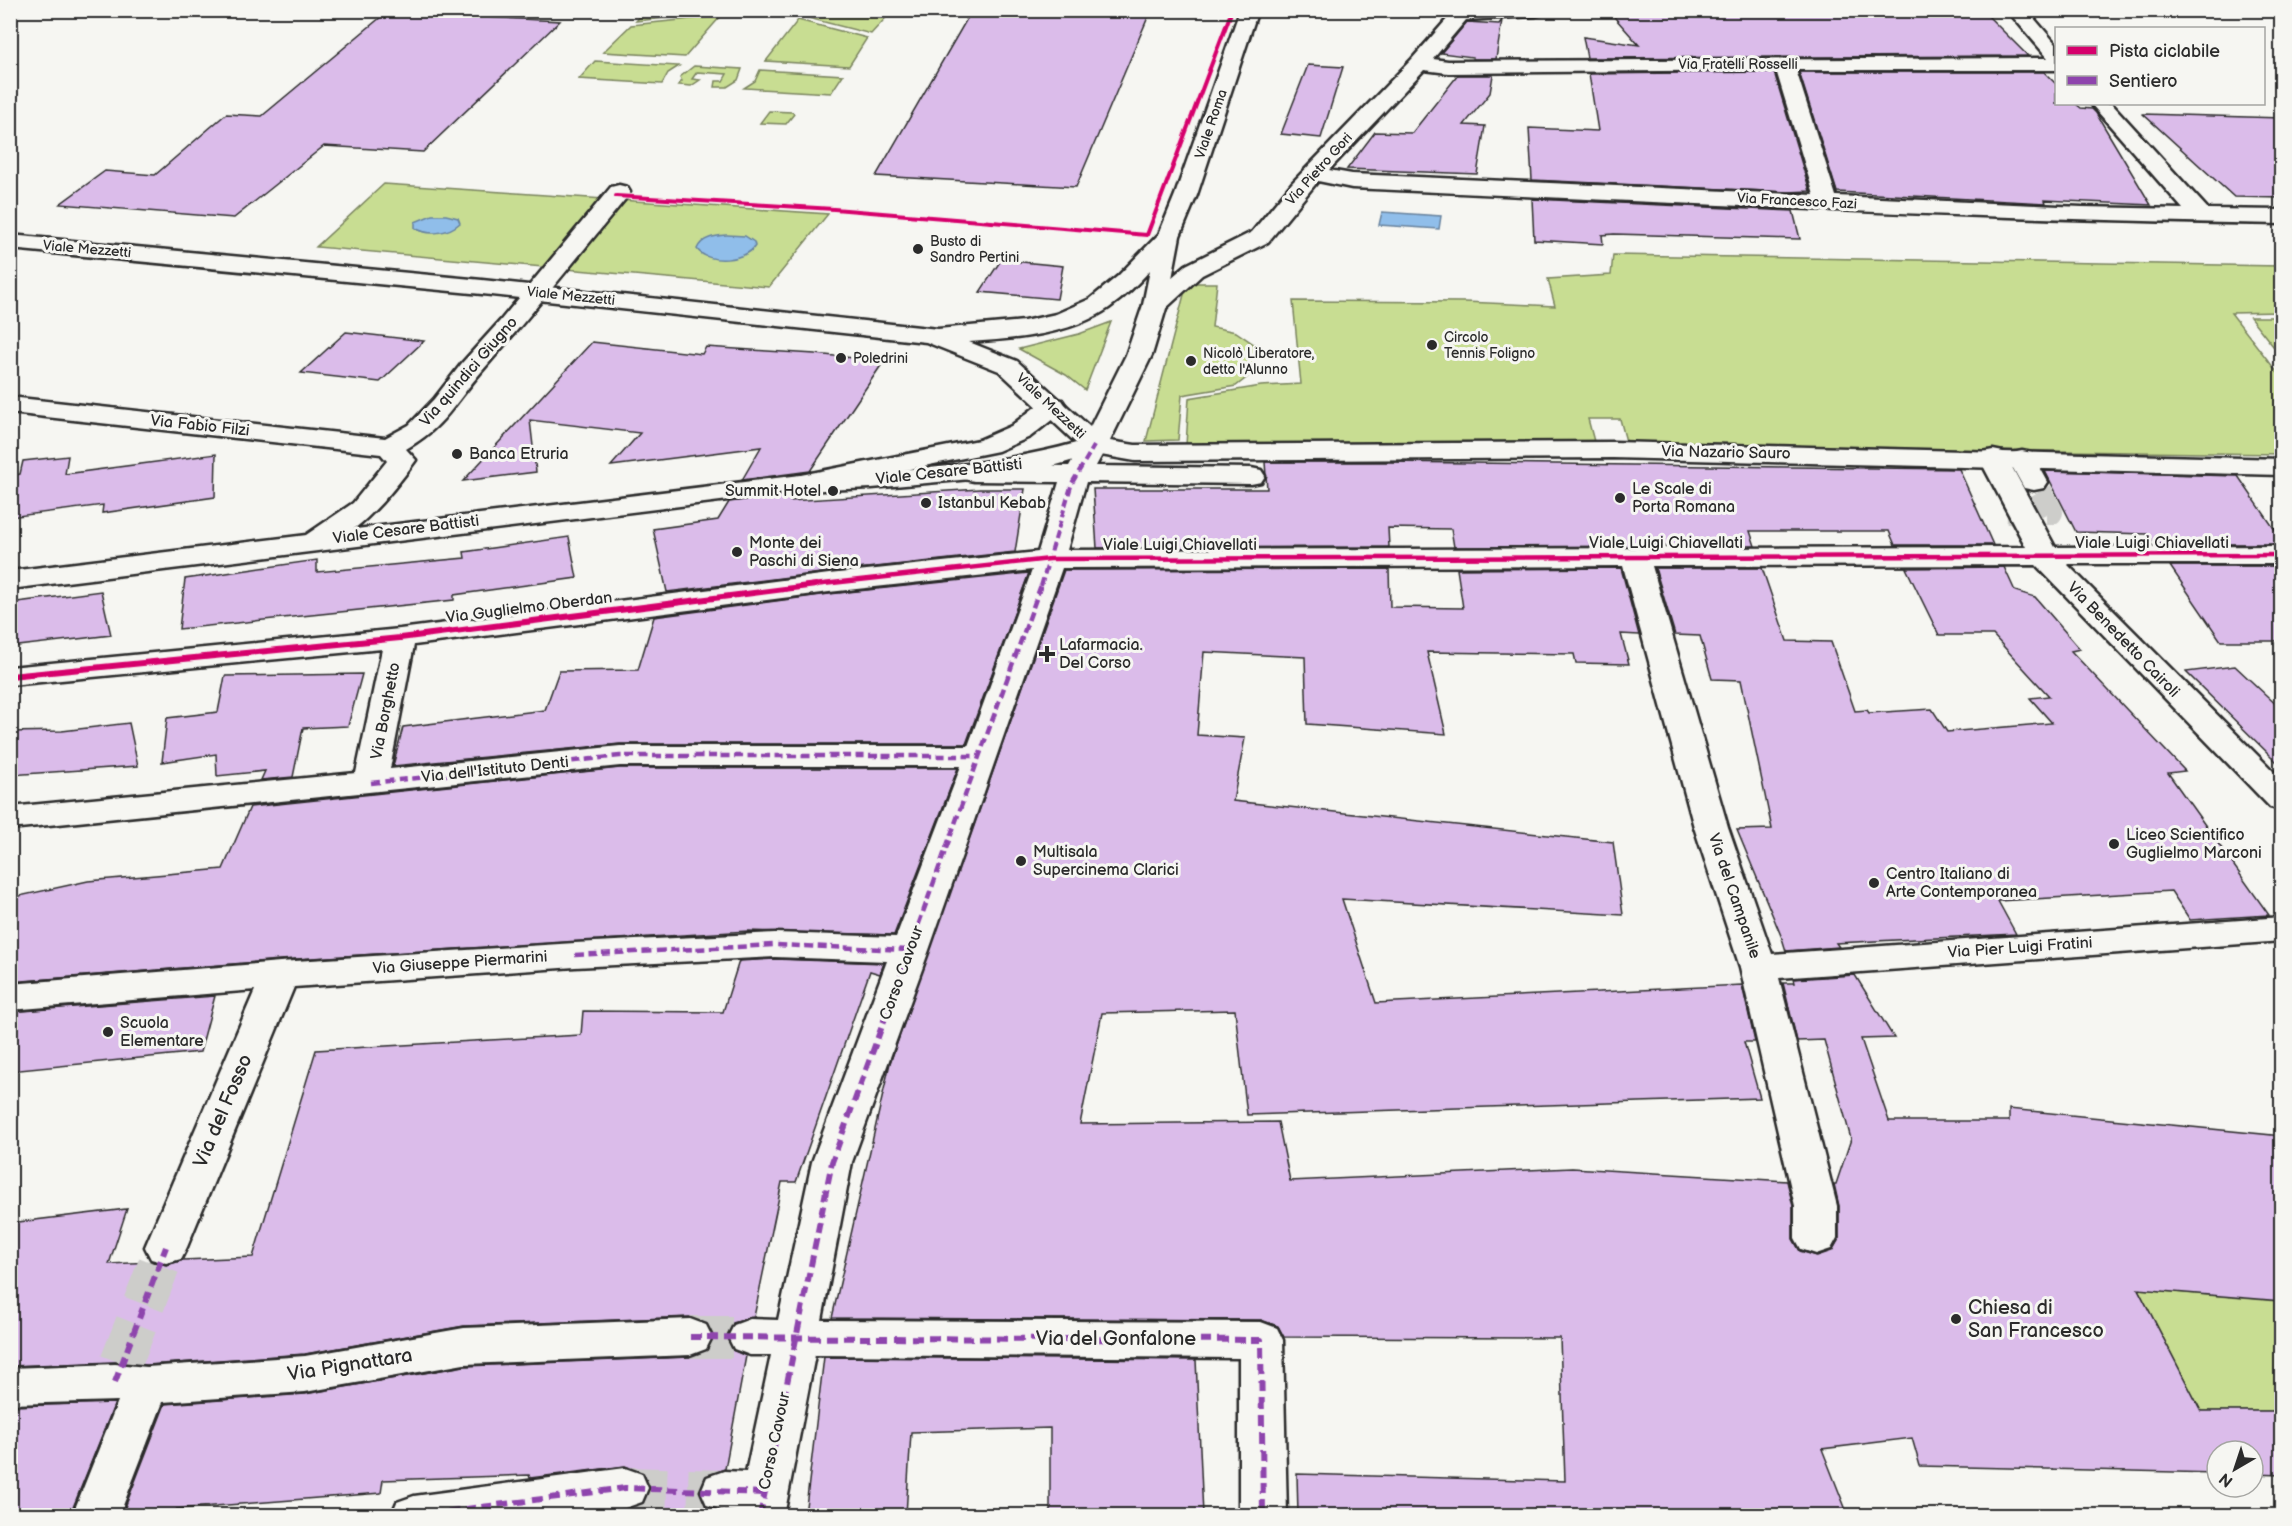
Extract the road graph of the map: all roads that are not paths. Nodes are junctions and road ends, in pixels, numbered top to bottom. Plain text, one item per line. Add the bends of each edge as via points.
1 (1249, 10) edge
2 (1535, 10) edge
3 (2016, 10) edge
4 (1462, 13) edge
5 (2055, 54) edge
6 (1419, 63) junction
7 (1784, 63) junction
8 (2055, 64) edge
9 (2101, 105) edge
10 (1313, 174) junction
11 (620, 192) dead end
12 (1827, 203) junction
13 (2203, 217) junction
14 (2282, 217) edge
15 (1169, 236) junction
16 (10, 242) edge
17 (537, 293) junction
18 (1155, 305) junction
19 (931, 335) junction
20 (10, 405) edge
21 (1053, 406) junction
22 (1094, 446) junction
23 (389, 447) junction
24 (1170, 452) joint
25 (1993, 458) junction
26 (2279, 471) edge
27 (951, 473) junction
28 (1077, 474) junction
29 (1251, 476) dead end
30 (801, 483) junction
31 (316, 541) junction
32 (2282, 555) edge
33 (1635, 556) junction
34 (2047, 557) junction
35 (1050, 559) junction
36 (10, 580) edge
37 (400, 638) junction
38 (10, 676) edge
39 (981, 756) junction
40 (371, 783) junction
41 (2282, 800) edge
42 (10, 818) edge
43 (2282, 929) edge
44 (911, 950) junction
45 (1758, 967) junction
46 (280, 975) junction
47 (10, 997) edge
48 (1816, 1238) dead end
49 (166, 1247) tunnel mouth
50 (690, 1337) tunnel mouth
51 (750, 1337) tunnel mouth
52 (796, 1338) junction
53 (128, 1376) junction
54 (10, 1386) edge
55 (625, 1488) tunnel mouth
56 (750, 1500) edge
57 (95, 1515) edge
58 (414, 1515) edge
59 (1263, 1515) edge

1 - 15 street, Viale Roma
2 - 4 street
3 - 5 street
4 - 6 street, Via Pietro Gori
6 - 7 street, Via Fratelli Rosselli via 1448,67
6 - 10 street, Via Pietro Gori
7 - 8 street, Via Fratelli Rosselli
7 - 12 street
9 - 13 street
10 - 12 street, Via Francesco Fazi via 1352,181
10 - 18 street, Via Pietro Gori via 1260,237 1194,270
11 - 17 street, Via quindici Giugno
12 - 13 street, Via Francesco Fazi
13 - 14 street, Via Francesco Fazi
15 - 18 street
15 - 19 street via 1098,304 1067,318 989,334
16 - 17 street, Viale Mezzetti
17 - 19 street, Viale Mezzetti
17 - 23 street, Via quindici Giugno via 418,431
18 - 22 street via 1139,355
19 - 21 street, Viale Mezzetti via 1008,366
20 - 23 street, Via Fabio Filzi
21 - 22 street, Viale Mezzetti
21 - 30 street, Viale Cesare Battisti via 1017,436 997,444
22 - 24 street, Viale Cesare Battisti via 1135,453
22 - 27 street, Viale Cesare Battisti via 1039,462
22 - 28 street, Corso Cavour
23 - 31 street via 402,460 363,509
24 - 25 street, Via Nazario Sauro via 1612,450
25 - 26 street, Via Nazario Sauro via 2028,471
25 - 34 street, Via Benedetto Cairoli
27 - 28 street
27 - 30 street, Viale Cesare Battisti
28 - 29 street
28 - 35 street, Corso Cavour
30 - 31 street, Viale Cesare Battisti
31 - 36 street, Viale Cesare Battisti
32 - 34 street, Viale Luigi Chiavellati
33 - 34 street, Viale Luigi Chiavellati
33 - 35 street, Viale Luigi Chiavellati
33 - 45 street, Via del Campanile via 1711,827
34 - 41 street, Via Benedetto Cairoli
35 - 37 street, Via Guglielmo Oberdan
35 - 39 street, Corso Cavour
37 - 38 street, Via Guglielmo Oberdan
37 - 40 street, Via Borghetto
39 - 40 street, Via dell'Istituto Denti via 620,756
39 - 44 street, Corso Cavour
40 - 42 street, Via dell'Istituto Denti
43 - 45 street, Via Pier Luigi Fratini
44 - 46 street, Via Giuseppe Piermarini via 775,945
44 - 52 street, Corso Cavour via 832,1162
45 - 48 street, Via del Campanile via 1816,1206
46 - 47 street, Via Giuseppe Piermarini
46 - 49 street, Via del Fosso
50 - 53 street, Via Pignattara via 464,1346 305,1374
51 - 52 street
52 - 56 street, Corso Cavour
52 - 59 street, Via del Gonfalone via 1261,1340
53 - 54 street, Via Pignattara
53 - 57 street
55 - 58 street

